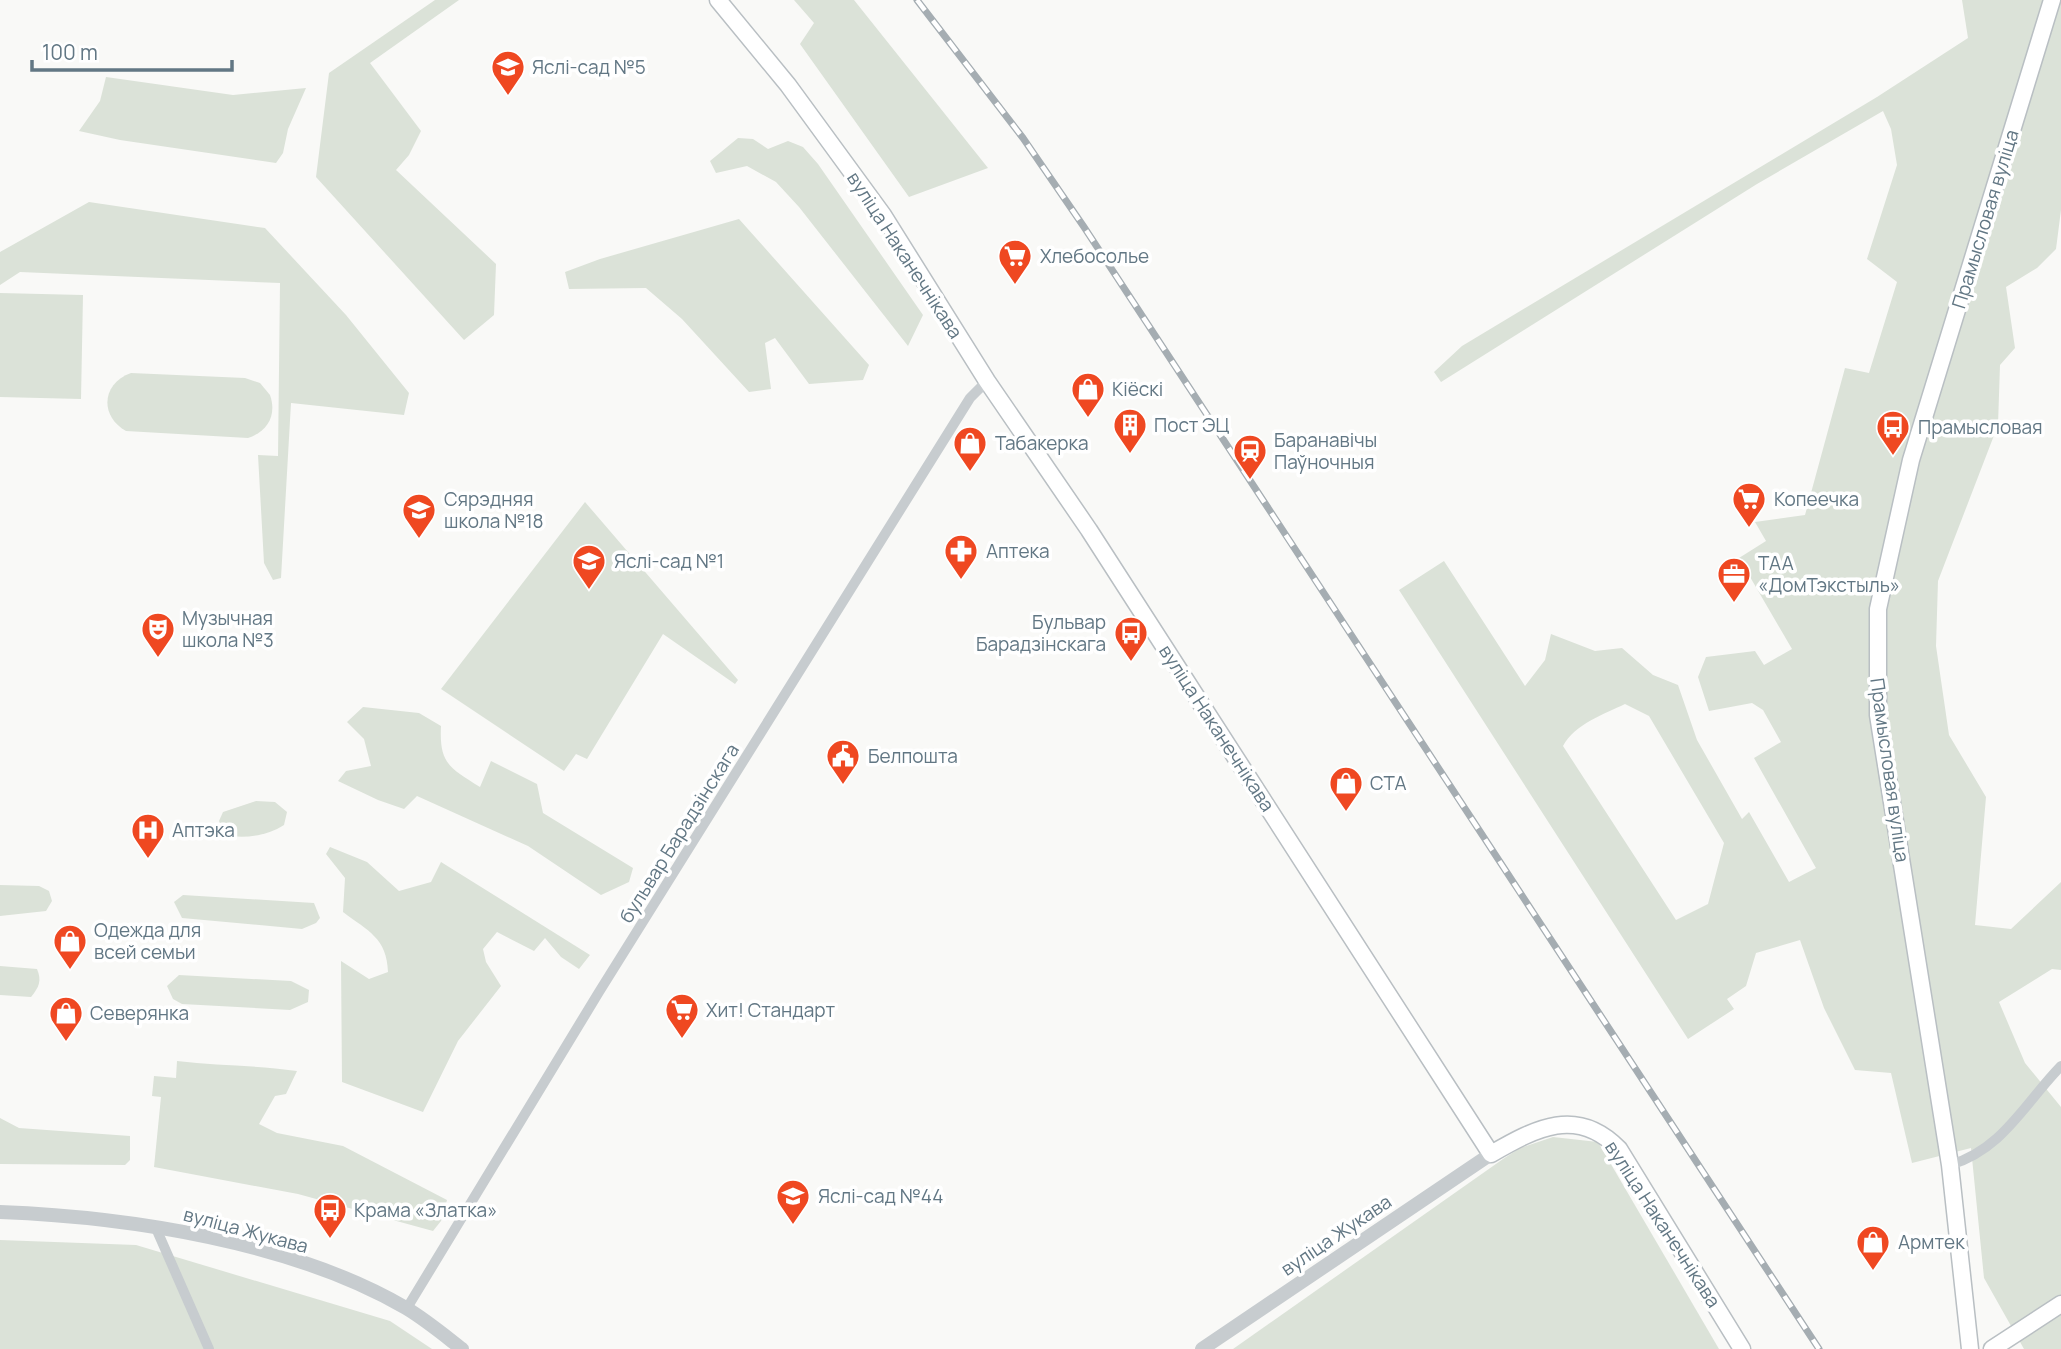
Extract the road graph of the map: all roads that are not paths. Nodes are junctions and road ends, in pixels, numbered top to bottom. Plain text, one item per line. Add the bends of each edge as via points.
1 (718, 0) edge
2 (2052, 0) edge
3 (987, 381) junction
4 (2061, 1066) edge
5 (1491, 1154) junction
6 (1950, 1165) junction
7 (0, 1212) edge
8 (155, 1226) junction
9 (2061, 1304) edge
10 (407, 1308) junction
11 (209, 1349) edge
12 (462, 1349) edge
13 (1202, 1349) edge
14 (1742, 1349) edge
15 (1970, 1349) edge
16 (1992, 1349) edge

1 - 3 main road, вуліца Наканечнікава via 788,85 883,215
2 - 6 main road, Прамысловая вуліца via 1911,460 1878,609 1878,715
3 - 5 main road, вуліца Наканечнікава via 1089,530
3 - 10 street, бульвар Барадзінскага via 970,398
4 - 6 street via 1991,1146
5 - 13 street, вуліца Жукава
5 - 14 main road, вуліца Наканечнікава via 1552,1125 1584,1125 1604,1133 1619,1149
6 - 15 main road, Прамысловая вуліца
7 - 8 street, вуліца Жукава
8 - 10 street, вуліца Жукава via 292,1260
8 - 11 street
9 - 16 main road
10 - 12 street, вуліца Жукава

